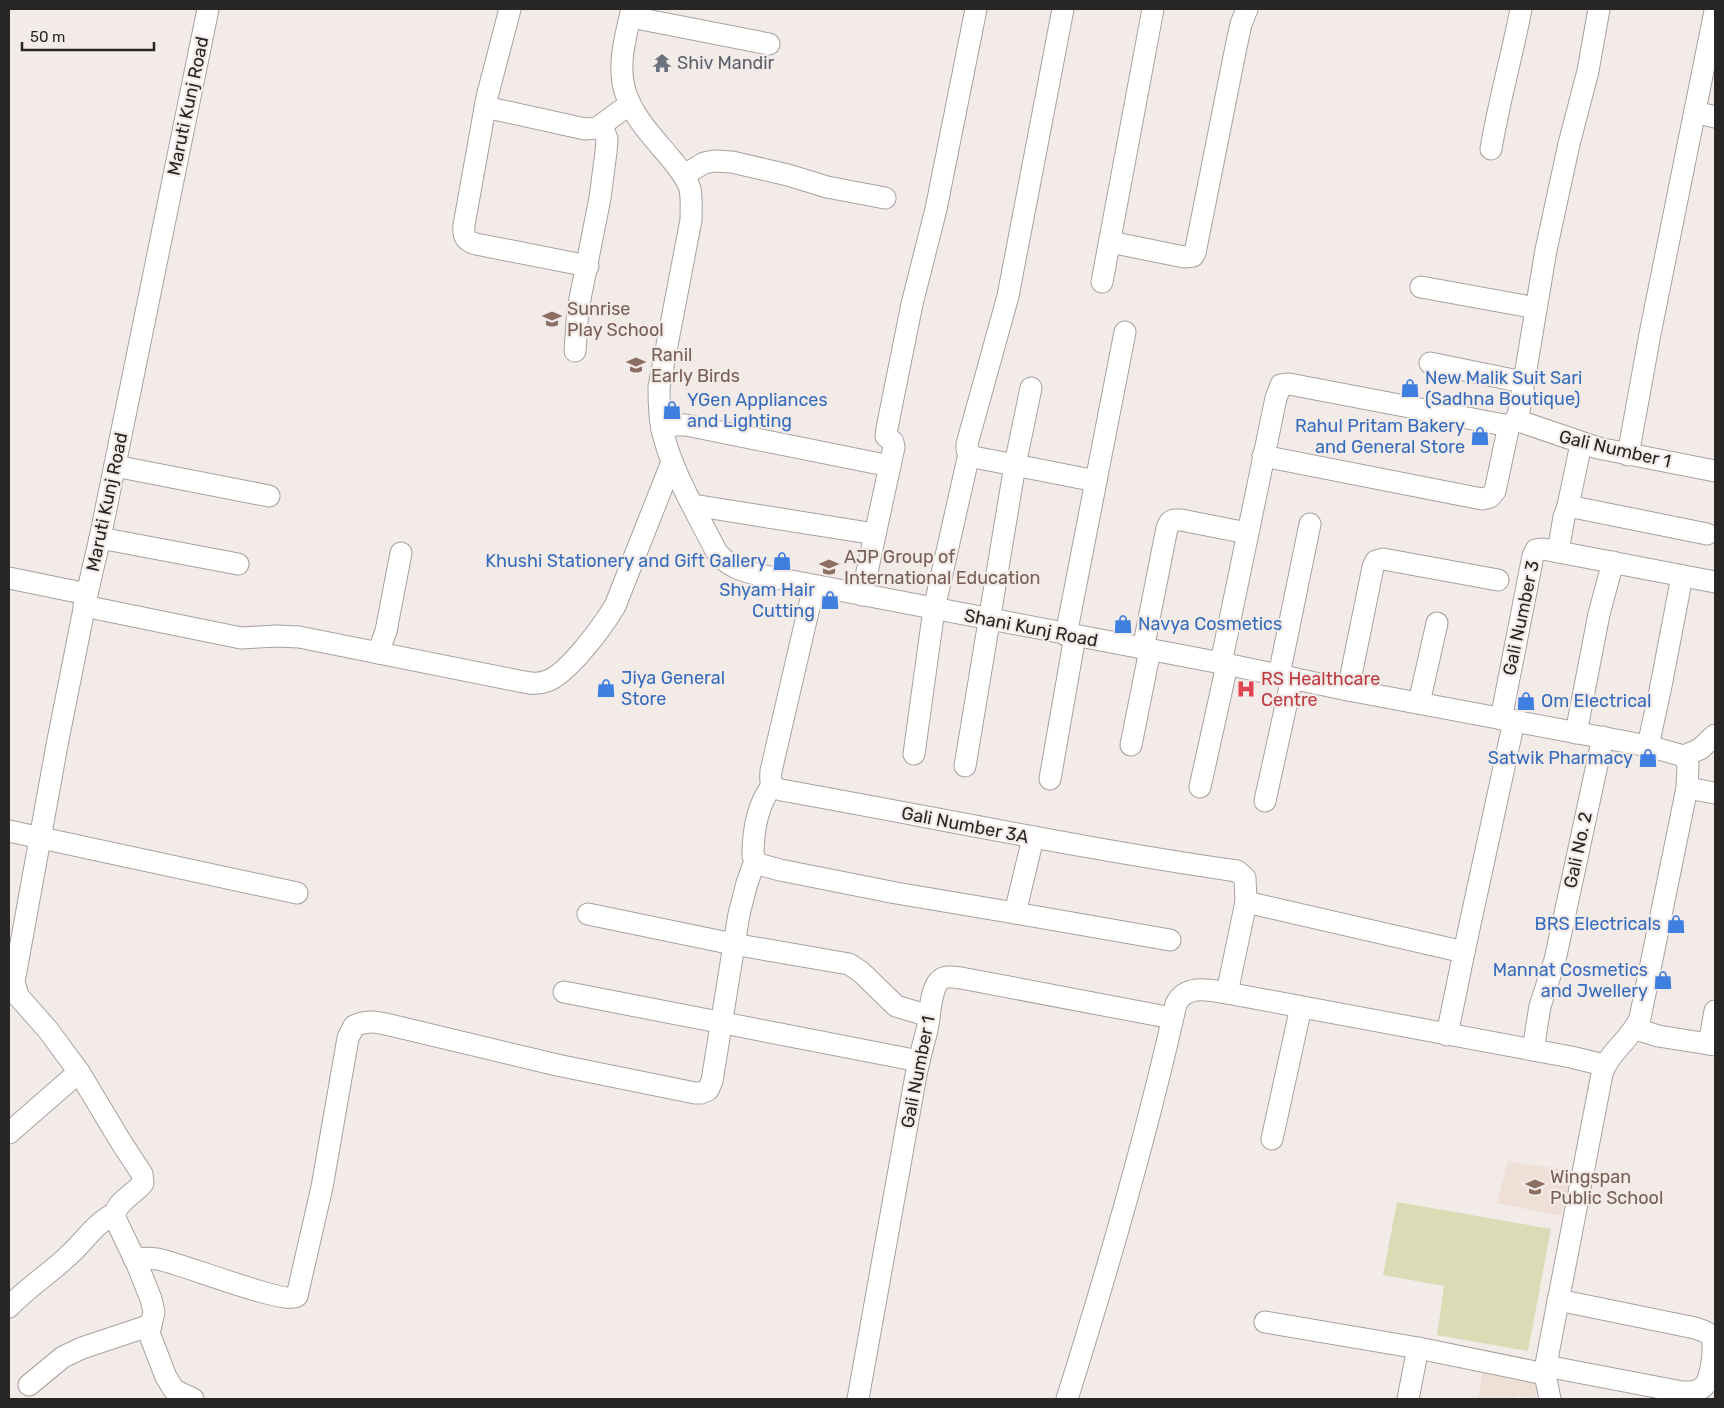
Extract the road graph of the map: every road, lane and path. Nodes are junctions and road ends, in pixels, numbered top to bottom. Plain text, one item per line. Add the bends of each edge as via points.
1 (208, 9) edge
2 (510, 9) edge
3 (976, 9) edge
4 (1063, 9) edge
5 (1153, 9) edge
6 (1247, 9) edge
7 (1521, 9) edge
8 (1599, 9) edge
9 (1715, 11) edge
10 (632, 13) edge
11 (769, 44) dead end
12 (630, 104) junction
13 (485, 108) junction
14 (1705, 115) edge
15 (602, 125) junction
16 (1491, 149) dead end
17 (684, 175) junction
18 (885, 198) dead end
19 (1110, 242) junction
20 (588, 266) junction
21 (1102, 282) dead end
22 (1421, 287) dead end
23 (1536, 308) junction
24 (1125, 332) dead end
25 (575, 351) dead end
26 (1430, 363) dead end
27 (1523, 382) junction
28 (1031, 388) dead end
29 (1513, 423) junction
30 (662, 430) junction
31 (1582, 444) junction
32 (969, 454) junction
33 (1628, 455) junction
34 (1263, 456) junction
35 (672, 462) junction
36 (1015, 464) junction
37 (114, 466) junction
38 (890, 466) junction
39 (1715, 471) edge
40 (1096, 481) junction
41 (269, 496) dead end
42 (693, 505) junction
43 (1568, 506) junction
44 (1310, 524) dead end
45 (1248, 533) junction
46 (875, 534) junction
47 (1707, 534) dead end
48 (100, 538) junction
49 (1558, 552) junction
50 (401, 554) dead end
51 (1613, 562) junction
52 (238, 564) dead end
53 (1682, 576) junction
54 (9, 578) edge
55 (1498, 580) dead end
56 (1715, 582) edge
57 (814, 586) junction
58 (862, 595) junction
59 (86, 600) junction
60 (934, 609) junction
61 (988, 620) junction
62 (1437, 623) dead end
63 (1070, 636) junction
64 (1146, 650) junction
65 (378, 653) junction
66 (1224, 664) junction
67 (1286, 677) junction
68 (1348, 690) junction
69 (1420, 703) junction
70 (1507, 720) junction
71 (1576, 733) junction
72 (1715, 735) edge
73 (1603, 738) junction
74 (1131, 745) dead end
75 (1648, 746) junction
76 (914, 754) dead end
77 (1684, 756) junction
78 (965, 766) dead end
79 (1050, 779) dead end
80 (772, 786) junction
81 (1200, 788) dead end
82 (1687, 788) junction
83 (1715, 793) edge
84 (1265, 801) dead end
85 (9, 831) edge
86 (41, 838) junction
87 (1033, 838) junction
88 (755, 861) junction
89 (297, 893) dead end
90 (1246, 902) junction
91 (1015, 913) junction
92 (588, 914) dead end
93 (1170, 940) dead end
94 (733, 944) junction
95 (1464, 952) junction
96 (564, 992) dead end
97 (1227, 993) junction
98 (1300, 1007) junction
99 (1715, 1011) edge
100 (929, 1016) junction
101 (1172, 1018) junction
102 (722, 1023) junction
103 (1636, 1029) junction
104 (1447, 1035) junction
105 (1712, 1045) edge
106 (1533, 1050) junction
107 (919, 1061) junction
108 (1604, 1065) junction
109 (79, 1072) junction
110 (9, 1133) edge
111 (1272, 1139) dead end
112 (114, 1214) junction
113 (134, 1259) junction
114 (1558, 1300) junction
115 (9, 1308) edge
116 (1265, 1322) dead end
117 (151, 1324) junction
118 (1418, 1348) junction
119 (1546, 1370) junction
120 (29, 1385) dead end
121 (193, 1399) edge
122 (858, 1399) edge
123 (1067, 1399) edge
124 (1408, 1399) edge
125 (1550, 1399) edge

1 - 37 street, Maruti Kunj Road
2 - 13 street
3 - 38 street via 887,428 886,436 894,445
4 - 32 street via 1008,296 968,437
5 - 19 street
6 - 19 street via 1236,47 1195,253 1184,258
7 - 16 street
8 - 23 street
9 - 14 street
10 - 11 street
10 - 12 street via 622,56 622,73
12 - 15 street
12 - 17 street
13 - 15 street via 580,128
13 - 20 street via 464,225 466,240
14 - 33 street via 1650,334
15 - 20 street via 607,145
17 - 18 street via 704,163 732,162 827,187
17 - 30 street, Shani Kunj Road via 692,203 691,220 659,387
19 - 21 street
20 - 25 street via 578,309
22 - 23 street
23 - 27 street
24 - 40 street
26 - 27 street
27 - 29 street via 1519,411
28 - 36 street
29 - 31 street, Gali Number 1
29 - 34 street, Gali Number 1 via 1284,384 1277,391
29 - 34 street via 1495,491 1482,500
30 - 35 street, Shani Kunj Road
30 - 38 street via 674,424 686,425
31 - 33 street, Gali Number 1
31 - 43 street
32 - 36 street
32 - 60 street
33 - 39 street, Gali Number 1
34 - 45 street
35 - 42 street, Shani Kunj Road
35 - 65 street via 615,606 595,635 556,677 532,684
36 - 40 street
36 - 61 street
37 - 41 street
37 - 48 street, Maruti Kunj Road
38 - 46 street
40 - 63 street
42 - 46 street
42 - 57 street, Shani Kunj Road via 723,561 734,568
43 - 47 street
43 - 49 street
44 - 67 street
45 - 64 street via 1181,520 1170,522
45 - 66 street
46 - 58 street
48 - 52 street
48 - 59 street, Maruti Kunj Road
49 - 51 street, Gali Number 3
49 - 70 street, Gali Number 3 via 1539,549 1534,553
50 - 65 street via 386,631
51 - 53 street, Gali Number 3
51 - 71 street via 1599,614
53 - 56 street, Gali Number 3
53 - 75 street
54 - 59 street
55 - 68 street via 1383,559 1376,561 1372,567
57 - 58 street, Shani Kunj Road
57 - 80 street via 771,771
58 - 60 street, Shani Kunj Road
59 - 65 street via 241,638 300,637
59 - 86 street, Maruti Kunj Road
60 - 61 street, Shani Kunj Road
60 - 76 street
61 - 63 street, Shani Kunj Road
61 - 78 street
62 - 69 street
63 - 64 street, Shani Kunj Road
63 - 79 street
64 - 66 street, Shani Kunj Road
64 - 74 street
66 - 67 street, Shani Kunj Road
66 - 81 street
67 - 68 street, Shani Kunj Road
67 - 84 street
68 - 69 street, Shani Kunj Road
69 - 70 street, Shani Kunj Road
70 - 71 street, Shani Kunj Road
70 - 95 street, Gali Number 3
71 - 73 street, Shani Kunj Road
72 - 77 street via 1700,749
73 - 75 street, Shani Kunj Road
73 - 106 street, Gali No. 2 via 1555,960 1540,1006
75 - 77 street, Shani Kunj Road
77 - 82 street via 1688,765
80 - 87 street, Gali Number 3A
80 - 88 street via 760,808 753,850
82 - 83 street
82 - 103 street
85 - 86 street
86 - 89 street
86 - 109 street, Maruti Kunj Road via 14,982 18,996
87 - 90 street, Gali Number 3A via 1237,871 1245,878
87 - 91 street
88 - 91 street via 780,870
88 - 94 street
90 - 95 street
90 - 97 street, Gali Number 3A
91 - 93 street
92 - 94 street
94 - 100 street via 849,964 896,1006
94 - 102 street
95 - 104 street, Gali Number 3
96 - 102 street
97 - 98 street
97 - 101 street via 1196,989 1186,992 1179,998
98 - 104 street
98 - 111 street
99 - 105 street
100 - 101 street, Gali Number 1 via 936,986 940,980 952,977
100 - 107 street, Gali Number 1
101 - 123 street via 1104,1284
102 - 107 street
102 - 113 street via 711,1086 701,1093 557,1066 362,1022 354,1026 348,1038 322,1187 297,1296 289,1298 258,1290 158,1259
103 - 105 street
103 - 108 street
104 - 106 street
106 - 108 street
107 - 122 street, Gali Number 1
108 - 114 street
109 - 110 street
109 - 112 street via 143,1177 141,1186 117,1207
112 - 113 street
112 - 115 street
113 - 117 street via 153,1307
114 - 119 street
114 - 119 street via 1704,1331 1714,1341 1711,1364 1708,1380 1699,1390 1692,1392
116 - 118 street
117 - 120 street via 63,1357
117 - 121 street via 150,1338 169,1383 174,1390
118 - 119 street
118 - 124 street
119 - 125 street

